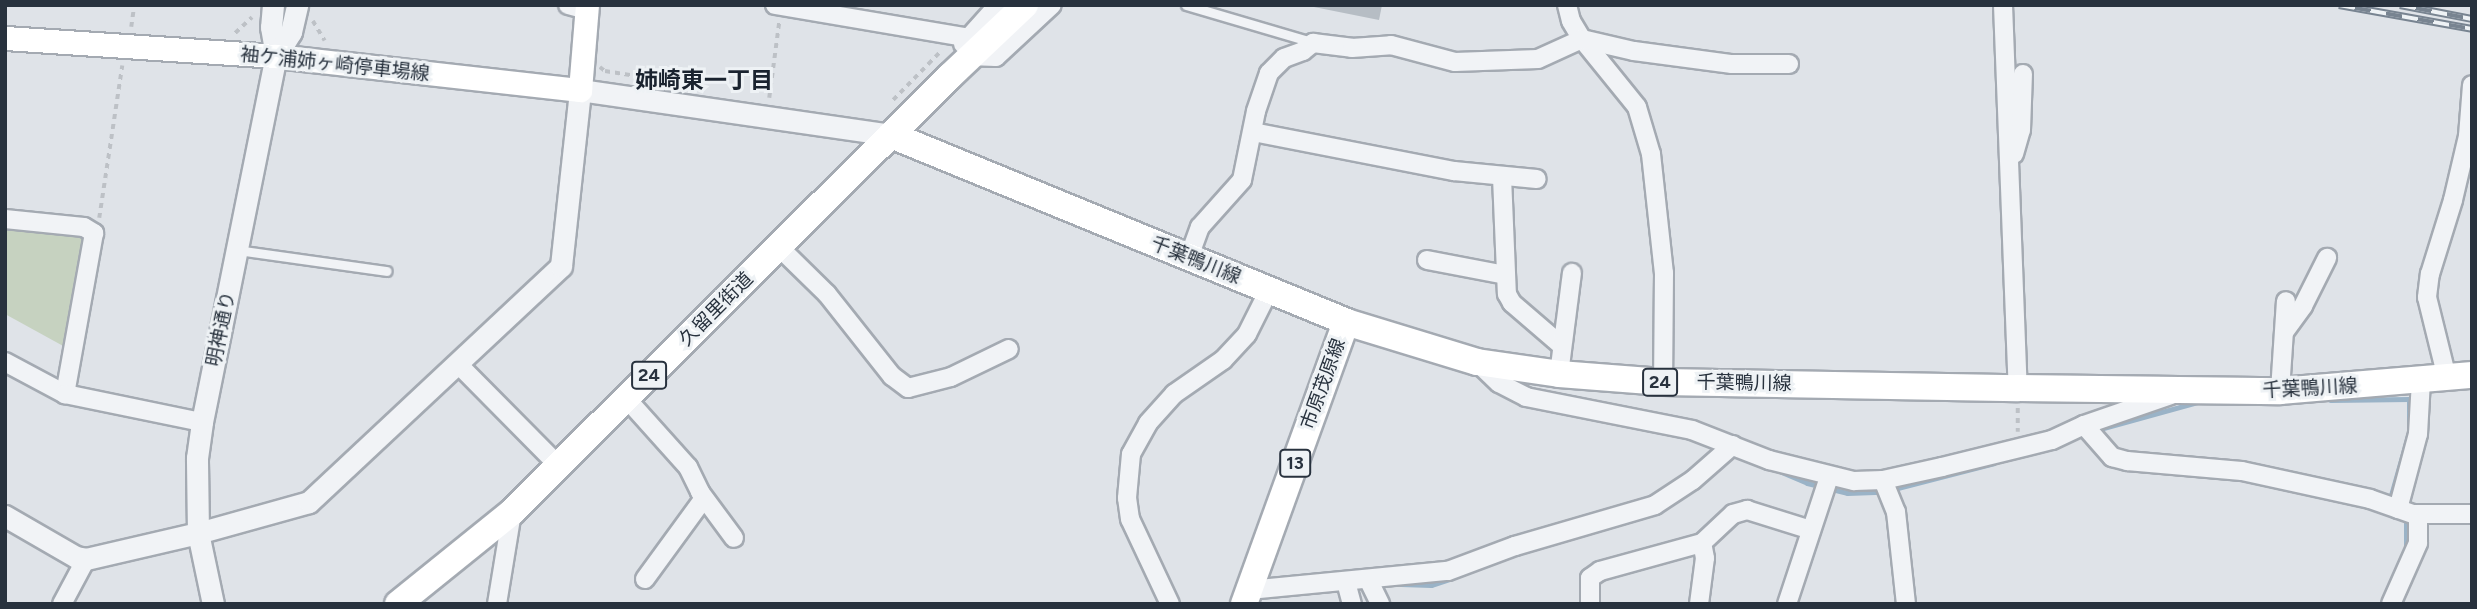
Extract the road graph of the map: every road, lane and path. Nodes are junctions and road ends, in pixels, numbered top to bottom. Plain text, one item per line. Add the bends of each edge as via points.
1 (134, 5) edge
2 (273, 5) edge
3 (1052, 5) edge
4 (1186, 5) edge
5 (1567, 5) edge
6 (2003, 5) edge
7 (779, 6) edge
8 (581, 7) edge
9 (1014, 8) edge
10 (306, 9) edge
11 (130, 29) dead end
12 (5, 38) edge
13 (1582, 39) junction
14 (329, 42) dead end
15 (1313, 43) junction
16 (968, 44) junction
17 (276, 57) junction
18 (593, 61) dead end
19 (1789, 64) dead end
20 (122, 66) dead end
21 (2023, 74) dead end
22 (673, 83) dead end
23 (2472, 85) edge
24 (579, 90) junction
25 (781, 100) dead end
26 (889, 104) dead end
27 (1253, 132) junction
28 (891, 135) junction
29 (2009, 169) junction
30 (1502, 177) junction
31 (1537, 179) dead end
32 (5, 219) edge
33 (94, 233) junction
34 (779, 247) junction
35 (237, 250) junction
36 (1189, 257) junction
37 (2327, 258) dead end
38 (1427, 260) dead end
39 (387, 271) dead end
40 (1572, 273) dead end
41 (1506, 275) junction
42 (1269, 290) junction
43 (2286, 302) dead end
44 (1346, 322) junction
45 (2284, 331) junction
46 (1562, 346) junction
47 (1009, 349) dead end
48 (5, 362) edge
49 (1476, 362) junction
50 (458, 364) junction
51 (1559, 374) junction
52 (2447, 378) edge
53 (1663, 382) junction
54 (2018, 388) junction
55 (2188, 390) junction
56 (2280, 391) junction
57 (65, 394) junction
58 (626, 398) junction
59 (202, 422) junction
60 (2084, 425) junction
61 (1733, 445) junction
62 (2018, 448) junction
63 (558, 465) junction
64 (1829, 477) junction
65 (1883, 480) junction
66 (704, 498) junction
67 (2398, 509) junction
68 (512, 512) junction
69 (2418, 514) junction
70 (2472, 514) edge
71 (5, 516) edge
72 (1811, 530) junction
73 (198, 533) junction
74 (734, 538) dead end
75 (1702, 543) junction
76 (86, 559) junction
77 (645, 579) dead end
78 (1367, 579) junction
79 (1346, 582) junction
80 (1243, 600) edge
81 (62, 604) edge
82 (213, 604) edge
83 (398, 604) edge
84 (497, 604) edge
85 (1170, 604) edge
86 (1352, 604) edge
87 (1380, 604) edge
88 (1590, 604) edge
89 (1699, 604) edge
90 (1787, 604) edge
91 (1906, 604) edge
92 (2391, 604) edge

1 - 11 path
2 - 17 street, 明神通り
3 - 16 street via 996,57
4 - 15 lane
5 - 13 street
6 - 29 street
7 - 16 street
7 - 25 path via 769,98
8 - 24 main road
9 - 16 main road, 久留里街道
10 - 14 path via 322,39
10 - 17 street, 明神通り
12 - 17 main road, 袖ケ浦姉ヶ崎停車場線
13 - 15 street via 1538,59 1455,62 1391,45 1352,48
13 - 19 street via 1732,64
13 - 53 street via 1637,107 1651,153 1664,273
15 - 27 street via 1269,72
16 - 26 path
16 - 28 main road, 久留里街道 via 938,88
17 - 24 main road, 袖ケ浦姉ヶ崎停車場線
17 - 35 street, 明神通り
18 - 22 path via 606,71
20 - 33 path
21 - 29 street via 2021,130
23 - 52 street via 2468,136 2427,297
24 - 28 street
24 - 50 street via 561,266
27 - 30 street
27 - 36 street via 1242,180 1200,227
28 - 34 main road, 久留里街道 / 24
28 - 36 main road, 千葉鴨川線 / 24
29 - 54 street
30 - 31 street
30 - 41 street
32 - 33 street via 84,227
33 - 57 street
34 - 47 street via 827,294 892,376 908,388 951,377
34 - 58 main road, 久留里街道 / 24
35 - 39 lane
35 - 59 street, 明神通り
36 - 42 main road, 千葉鴨川線 / 24
37 - 45 street via 2303,306
38 - 41 street
40 - 46 street
41 - 46 street via 1512,303
42 - 44 main road, 千葉鴨川線 / 24
42 - 85 street via 1247,334 1223,360 1174,394 1148,424 1131,454 1130,519
43 - 45 street
44 - 49 main road, 千葉鴨川線 / 24
44 - 80 main road, 市原茂原線 / 13
45 - 56 street
46 - 51 street
48 - 57 street
49 - 51 main road, 千葉鴨川線 / 24
49 - 61 street via 1499,383 1526,397 1692,430
50 - 63 street
50 - 73 street via 309,502
51 - 53 main road, 千葉鴨川線 / 24
52 - 56 main road, 千葉鴨川線 / 24
52 - 67 street via 2418,434
53 - 54 main road, 千葉鴨川線 / 24
54 - 55 main road, 千葉鴨川線 / 24
54 - 62 path
55 - 56 main road, 千葉鴨川線 / 24
55 - 60 street
57 - 59 street
58 - 63 main road, 久留里街道 / 24
58 - 66 street via 688,467
59 - 73 street, 明神通り via 197,458
60 - 62 street via 2052,440
60 - 67 street via 2112,457 2242,471
61 - 64 street
61 - 78 street via 1655,505 1448,571
62 - 65 street
63 - 68 main road, 久留里街道 / 24
64 - 65 street
64 - 72 street
65 - 91 street via 1896,512
66 - 74 street
66 - 77 street
67 - 69 street
68 - 83 main road, 久留里街道 / 24
68 - 84 street
69 - 70 street
69 - 92 street via 2418,543
71 - 76 street
72 - 75 street via 1747,510 1733,514
72 - 90 street
73 - 76 street
73 - 82 street, 明神通り
75 - 88 street via 1600,571 1590,578
75 - 89 street via 1705,558
76 - 81 street
78 - 79 street
78 - 87 street
79 - 80 street
79 - 86 street

